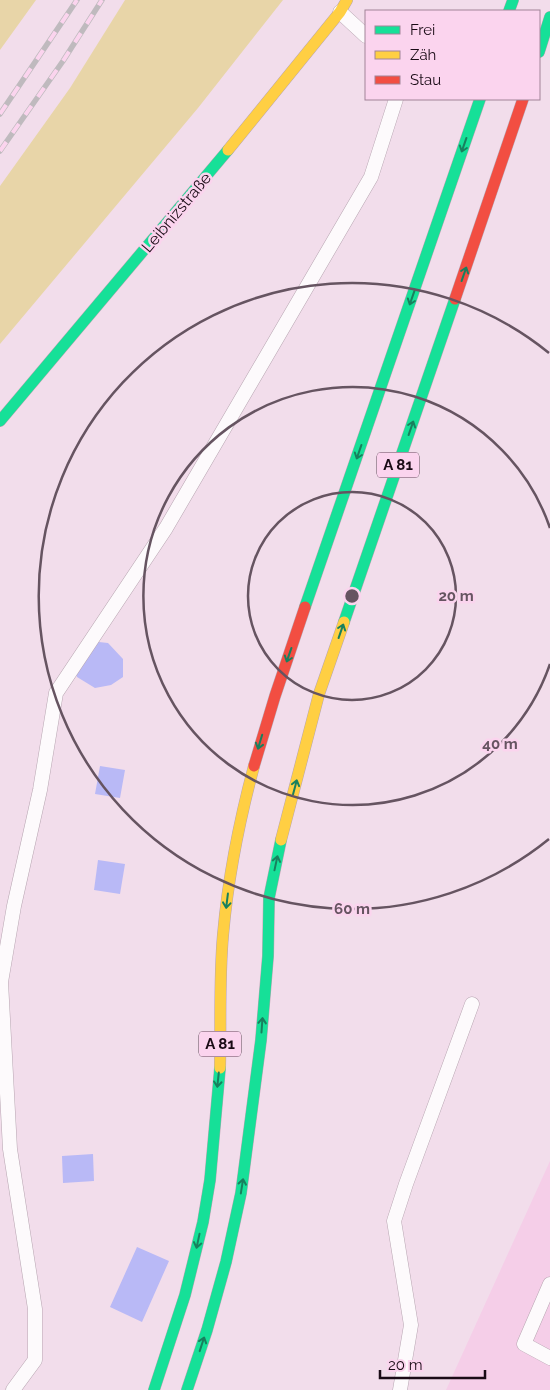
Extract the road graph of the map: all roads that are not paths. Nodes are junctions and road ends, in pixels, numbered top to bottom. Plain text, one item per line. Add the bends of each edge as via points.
1 (344, 6) edge
2 (550, 17) edge
3 (365, 35) edge
4 (540, 49) edge
5 (396, 100) edge
6 (480, 100) edge
7 (523, 100) edge
8 (0, 421) edge
9 (472, 1004) dead end
10 (550, 1284) edge
11 (550, 1358) edge
12 (13, 1390) edge
13 (154, 1390) edge
14 (187, 1390) edge
15 (400, 1390) edge

1 - 3 lane
1 - 8 main road, Leibnizstraße via 213,168
2 - 4 main road
5 - 12 lane via 371,177 166,528 56,693 1,982 10,1149 35,1309 34,1360
6 -> 13 main road, A 81 via 255,759 239,825 224,927 220,1058 207,1195 173,1338
14 -> 7 main road, A 81 via 207,1330 241,1193 261,1040 269,898 285,824 319,694
9 - 15 lane via 394,1221 411,1324
10 - 11 lane via 524,1344

